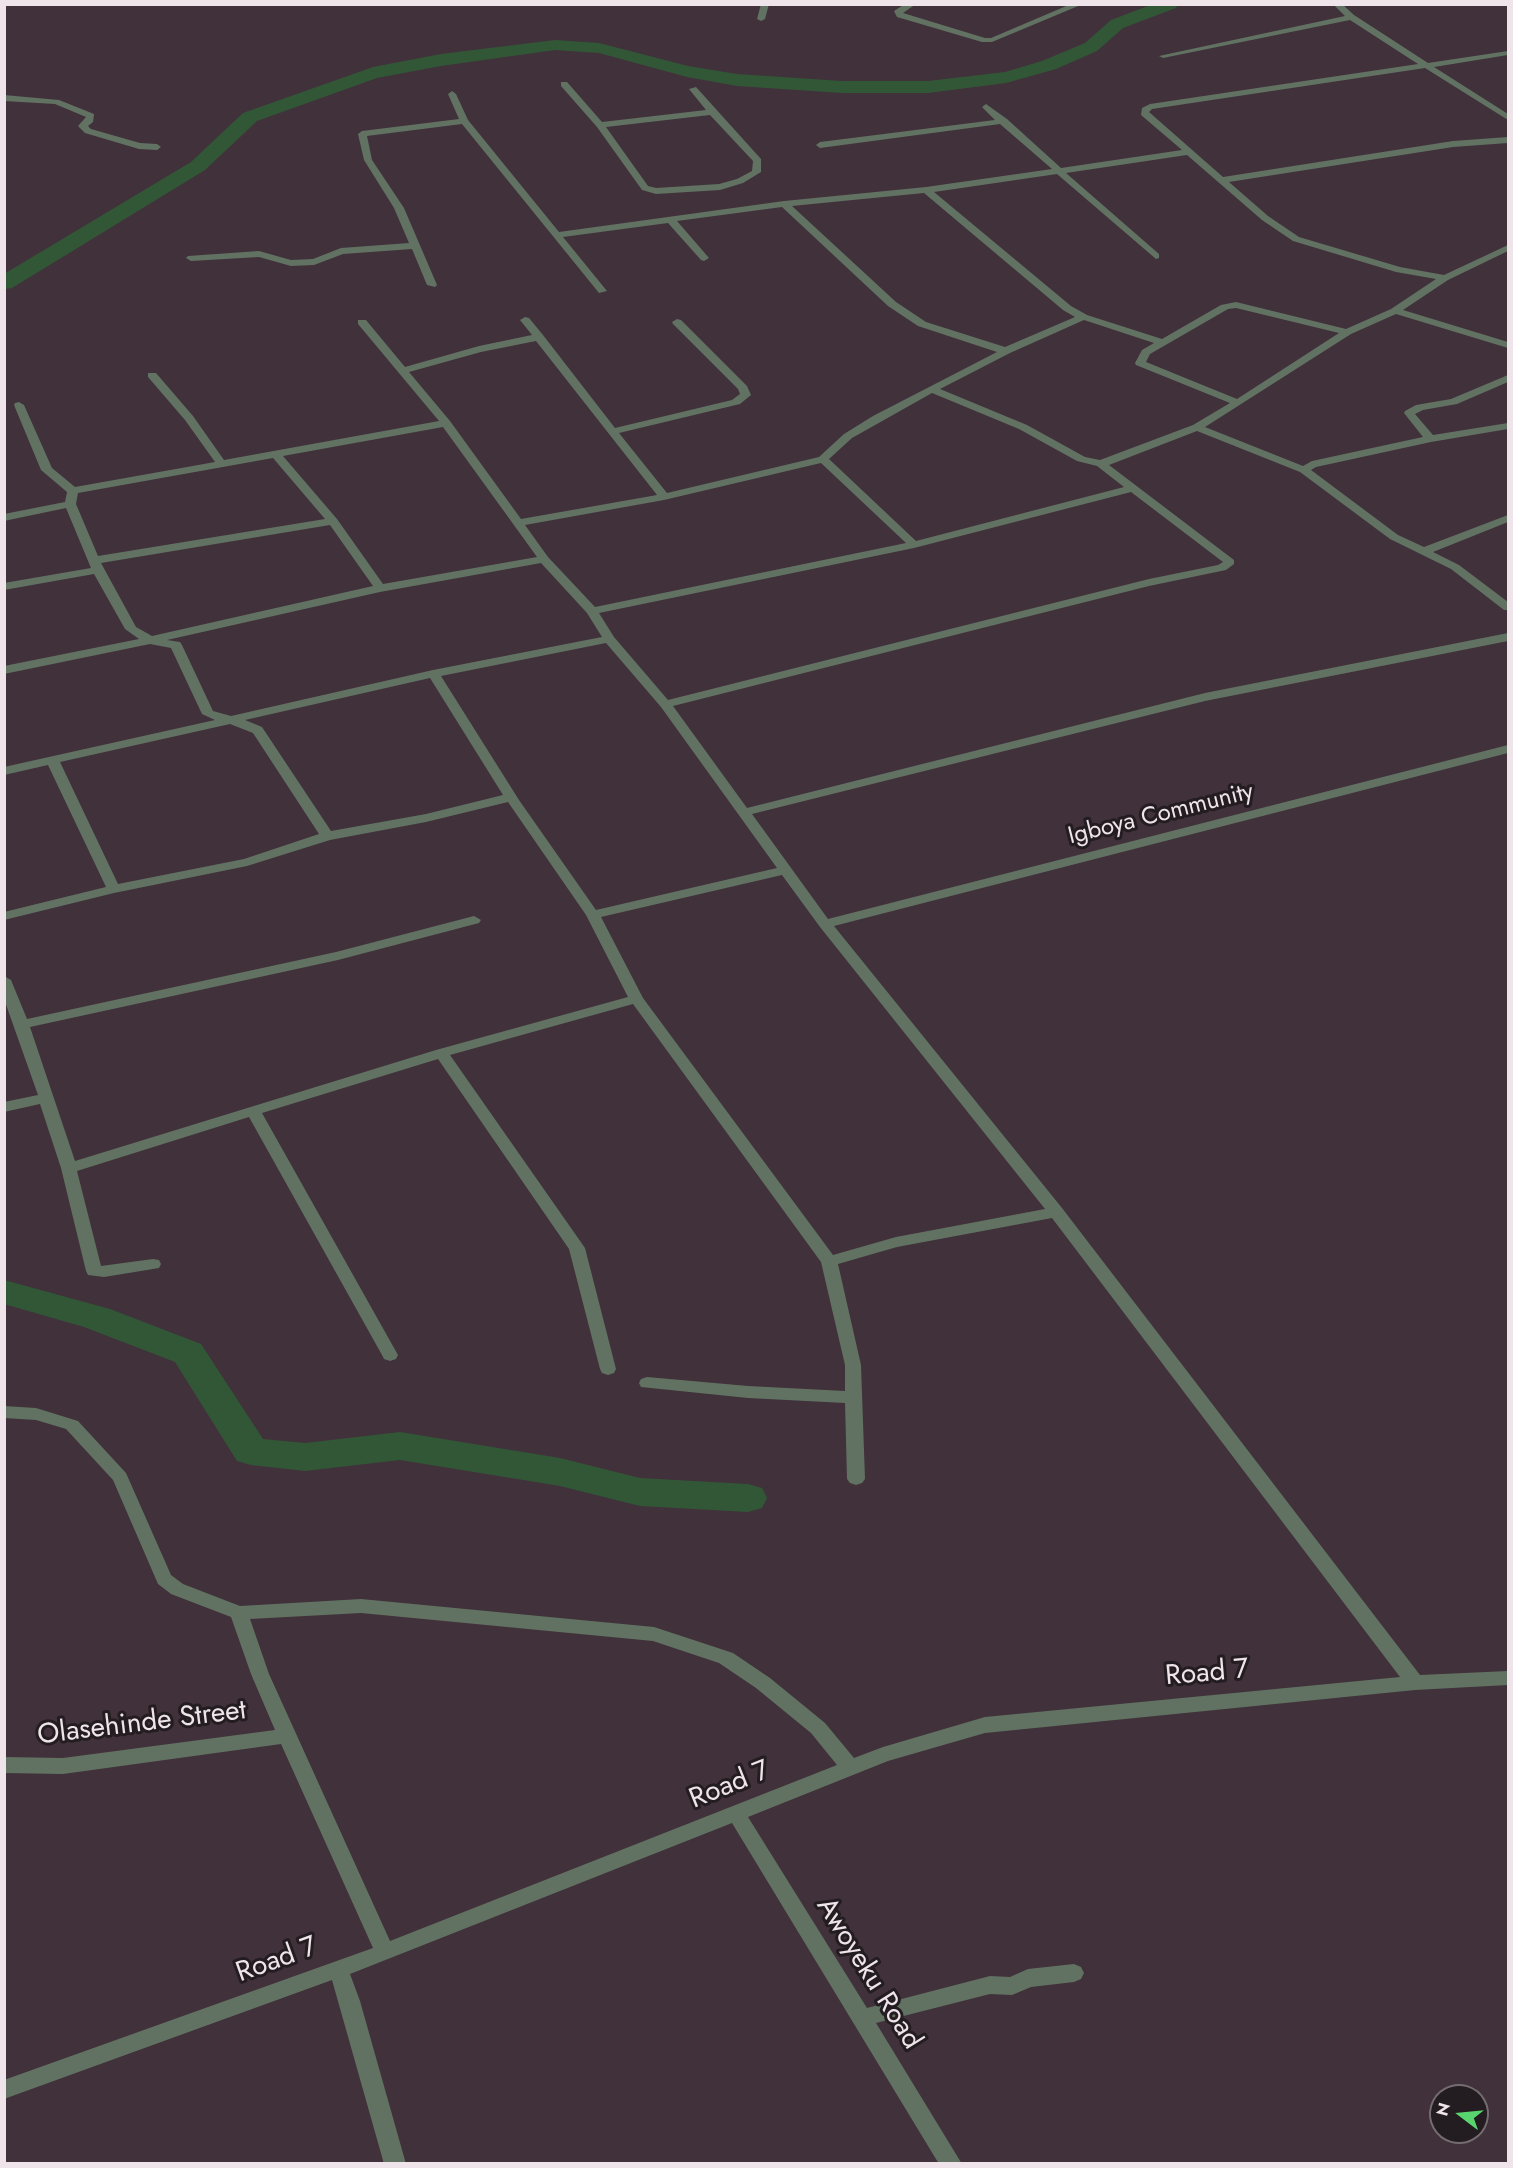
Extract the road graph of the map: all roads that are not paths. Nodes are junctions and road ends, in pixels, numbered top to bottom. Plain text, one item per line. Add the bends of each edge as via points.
1 (765, 4) edge
2 (912, 4) edge
3 (1079, 4) edge
4 (1337, 4) edge
5 (1351, 17) junction
6 (761, 19) dead end
7 (1509, 53) edge
8 (1163, 56) dead end
9 (1424, 64) junction
10 (564, 84) dead end
11 (693, 89) dead end
12 (452, 94) dead end
13 (4, 98) edge
14 (986, 107) dead end
15 (712, 112) junction
16 (1509, 118) edge
17 (464, 121) junction
18 (1004, 122) junction
19 (600, 125) junction
20 (1509, 140) edge
21 (820, 145) dead end
22 (157, 147) dead end
23 (1190, 152) junction
24 (1058, 170) junction
25 (1223, 180) junction
26 (927, 190) junction
27 (725, 199) junction
28 (784, 204) junction
29 (670, 219) junction
30 (556, 235) junction
31 (414, 246) junction
32 (1509, 248) edge
33 (1156, 256) dead end
34 (190, 258) dead end
35 (704, 258) dead end
36 (1445, 278) junction
37 (432, 285) dead end
38 (602, 291) dead end
39 (1395, 311) junction
40 (1083, 317) junction
41 (525, 320) dead end
42 (362, 322) dead end
43 (677, 322) dead end
44 (1347, 332) junction
45 (539, 337) junction
46 (1164, 343) junction
47 (1509, 345) edge
48 (1006, 351) junction
49 (402, 371) junction
50 (152, 375) dead end
51 (1509, 378) edge
52 (933, 390) junction
53 (1238, 403) junction
54 (19, 405) dead end
55 (446, 423) junction
56 (1509, 426) edge
57 (1197, 427) junction
58 (614, 431) junction
59 (1431, 439) junction
60 (276, 455) junction
61 (823, 459) junction
62 (220, 463) junction
63 (1101, 464) junction
64 (1304, 470) junction
65 (1133, 488) junction
66 (73, 491) junction
67 (664, 497) junction
68 (70, 504) junction
69 (4, 518) edge
70 (1509, 518) edge
71 (333, 521) junction
72 (518, 523) junction
73 (914, 545) junction
74 (1422, 552) junction
75 (544, 559) junction
76 (97, 565) junction
77 (4, 587) edge
78 (380, 588) junction
79 (1509, 607) edge
80 (592, 610) junction
81 (1509, 637) edge
82 (609, 639) junction
83 (150, 640) junction
84 (4, 670) edge
85 (433, 674) junction
86 (665, 704) junction
87 (232, 720) junction
88 (1509, 749) edge
89 (52, 760) junction
90 (4, 771) edge
91 (512, 798) junction
92 (745, 812) junction
93 (327, 836) junction
94 (786, 870) junction
95 (114, 889) junction
96 (593, 915) junction
97 (4, 916) edge
98 (474, 920) dead end
99 (825, 924) junction
100 (4, 980) edge
101 (636, 999) junction
102 (22, 1024) junction
103 (441, 1053) junction
104 (46, 1098) junction
105 (4, 1107) edge
106 (253, 1111) junction
107 (69, 1168) junction
108 (1056, 1212) junction
109 (829, 1260) junction
110 (153, 1264) dead end
111 (390, 1355) dead end
112 (608, 1369) dead end
113 (647, 1383) dead end
114 (854, 1397) junction
115 (4, 1412) edge
116 (856, 1479) dead end
117 (239, 1613) junction
118 (1509, 1678) edge
119 (1415, 1683) junction
120 (286, 1736) junction
121 (4, 1765) edge
122 (850, 1768) junction
123 (737, 1815) junction
124 (385, 1952) junction
125 (338, 1969) junction
126 (1074, 1973) dead end
127 (862, 2018) junction
128 (4, 2090) edge
129 (395, 2163) edge
130 (951, 2163) edge

1 - 6 street
2 - 3 street via 898,11 900,15 985,40
4 - 5 street
5 - 8 street
5 - 9 street
7 - 9 street
9 - 16 street
9 - 23 street via 1145,110
10 - 19 street
11 - 15 street
12 - 17 street
13 - 22 street via 56,102 91,116 82,126 88,131 139,146
14 - 18 street
15 - 19 street
15 - 27 street via 758,161 756,172 740,181
17 - 30 street
17 - 31 street via 362,134 368,160 399,208
18 - 21 street
18 - 24 street
19 - 27 street via 645,188
20 - 25 street via 1453,144
23 - 24 street
23 - 25 street
24 - 26 street
24 - 33 street
25 - 36 street via 1265,218 1296,239 1399,270
26 - 28 street
26 - 40 street via 1067,308
27 - 28 street
27 - 29 street
28 - 48 street via 892,304 922,324
29 - 30 street
29 - 35 street
30 - 38 street
31 - 34 street via 341,251 314,262 291,263 259,254
31 - 37 street
32 - 36 street
36 - 39 street
39 - 44 street
39 - 47 street
40 - 46 street
40 - 48 street
41 - 45 street
42 - 49 street
43 - 58 street via 746,395 736,402
44 - 46 street via 1236,305 1225,307
44 - 53 street
45 - 49 street
45 - 58 street
46 - 53 street via 1146,352 1140,363
48 - 52 street
49 - 55 street
50 - 62 street
51 - 59 street via 1453,402 1419,407 1409,413
52 - 61 street via 848,436
52 - 63 street via 1023,427 1081,459
53 - 57 street
54 - 66 street via 47,470
55 - 60 street
55 - 72 street
56 - 59 street
57 - 63 street
57 - 64 street
58 - 67 street
59 - 64 street via 1312,464
60 - 62 street
60 - 71 street
61 - 67 street
61 - 73 street
62 - 66 street
63 - 65 street
64 - 74 street via 1394,537
65 - 73 street
65 - 86 street via 1230,562 1222,568
66 - 68 street
67 - 72 street
68 - 69 street
68 - 76 street
70 - 74 street
71 - 76 street
71 - 78 street
72 - 75 street
73 - 80 street
74 - 79 street via 1455,567
75 - 78 street
75 - 80 street
76 - 77 street
76 - 83 street via 131,629
78 - 83 street
80 - 82 street
81 - 92 street via 1205,697
82 - 85 street
82 - 86 street
83 - 84 street
83 - 87 street via 176,645 208,714
85 - 87 street
85 - 91 street
86 - 92 street
87 - 89 street
87 - 93 street via 258,730
88 - 99 street, Igboya Community
89 - 90 street
89 - 95 street
91 - 93 street
91 - 96 street
92 - 94 street
93 - 95 street via 247,862
94 - 96 street
94 - 99 street
95 - 97 street
96 - 101 street
98 - 102 street via 338,956
99 - 108 street
100 - 102 street
101 - 103 street
101 - 109 street
102 - 104 street
103 - 106 street
103 - 112 street via 577,1248
104 - 105 street
104 - 107 street
106 - 107 street
106 - 111 street
107 - 110 street via 94,1271
108 - 109 street via 896,1242
108 - 119 street
109 - 114 street via 853,1365
113 - 114 street
114 - 116 street
115 - 117 street via 36,1414 72,1425 120,1477 164,1579 177,1589
117 - 120 street, Olasehinde Street
117 - 122 street via 361,1606 664,1637 726,1658 763,1683 818,1728
118 - 119 street, Road 7
119 - 122 street, Road 7 via 985,1725 909,1746
120 - 121 street, Olasehinde Street via 63,1766
120 - 124 street, Olasehinde Street
122 - 123 street, Road 7
123 - 124 street, Road 7
123 - 127 street, Awoyeku Road
124 - 125 street, Road 7
125 - 128 street, Road 7
125 - 129 street
126 - 127 street via 1028,1978 1012,1986 990,1985
127 - 130 street, Awoyeku Road

